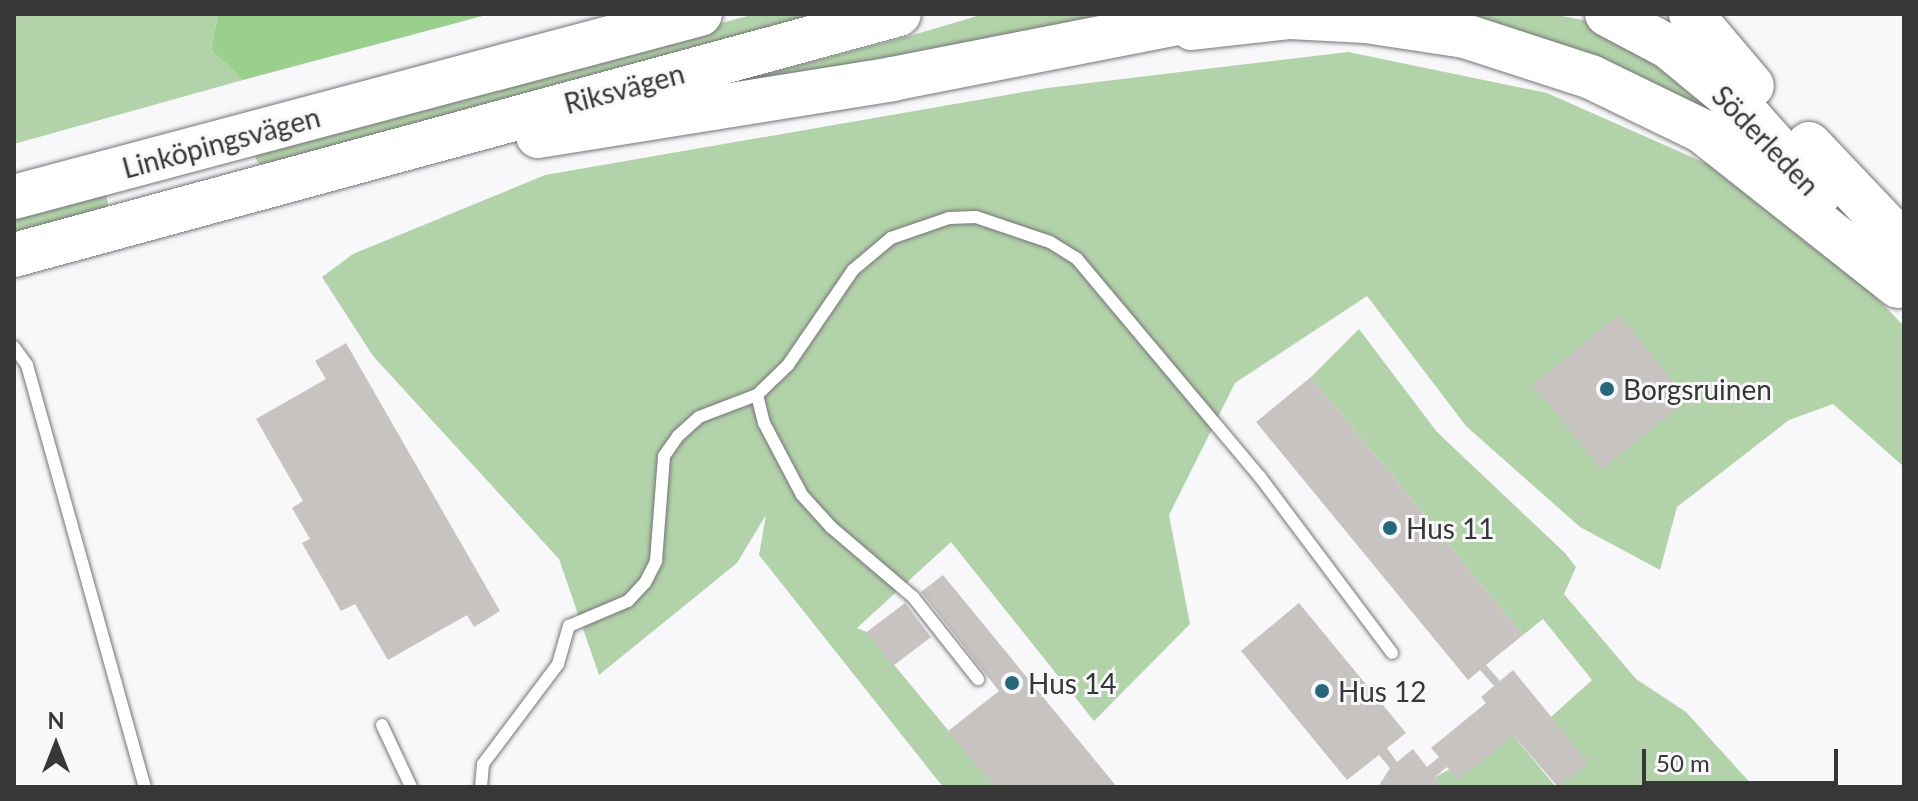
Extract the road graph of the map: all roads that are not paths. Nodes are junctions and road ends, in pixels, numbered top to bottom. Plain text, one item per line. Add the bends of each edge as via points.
1 (605, 14) edge
2 (700, 14) edge
3 (899, 14) edge
4 (1223, 14) edge
5 (1607, 14) edge
6 (1691, 14) edge
7 (1138, 34) junction
8 (428, 86) junction
9 (349, 164) junction
10 (14, 197) edge
11 (1904, 244) edge
12 (14, 255) edge
13 (1901, 289) edge
14 (14, 347) edge
15 (757, 395) junction
16 (1392, 653) dead end
17 (978, 679) dead end
18 (382, 725) dead end
19 (145, 787) edge
20 (411, 787) edge
21 (481, 787) edge

1 - 8 highway
2 - 8 highway, Riksvägen
3 - 9 highway, Riksvägen
4 - 7 highway
5 - 13 highway, Söderleden via 1669,47 1739,105
6 - 11 highway, Söderleden via 1723,55
7 - 9 highway via 733,107
7 - 13 highway via 1290,17 1409,28 1527,53 1605,83 1702,131
8 - 10 highway, Linköpingsvägen
9 - 12 highway, Linköpingsvägen
14 - 19 lane via 27,365
15 - 16 lane via 788,365 853,270 891,238 949,218 976,217 1050,242 1077,259 1251,466
15 - 17 lane via 764,423 802,495 913,597
15 - 21 lane via 699,417 671,446 658,483 656,561 645,583 628,601 569,626 558,664 483,764
18 - 20 lane

